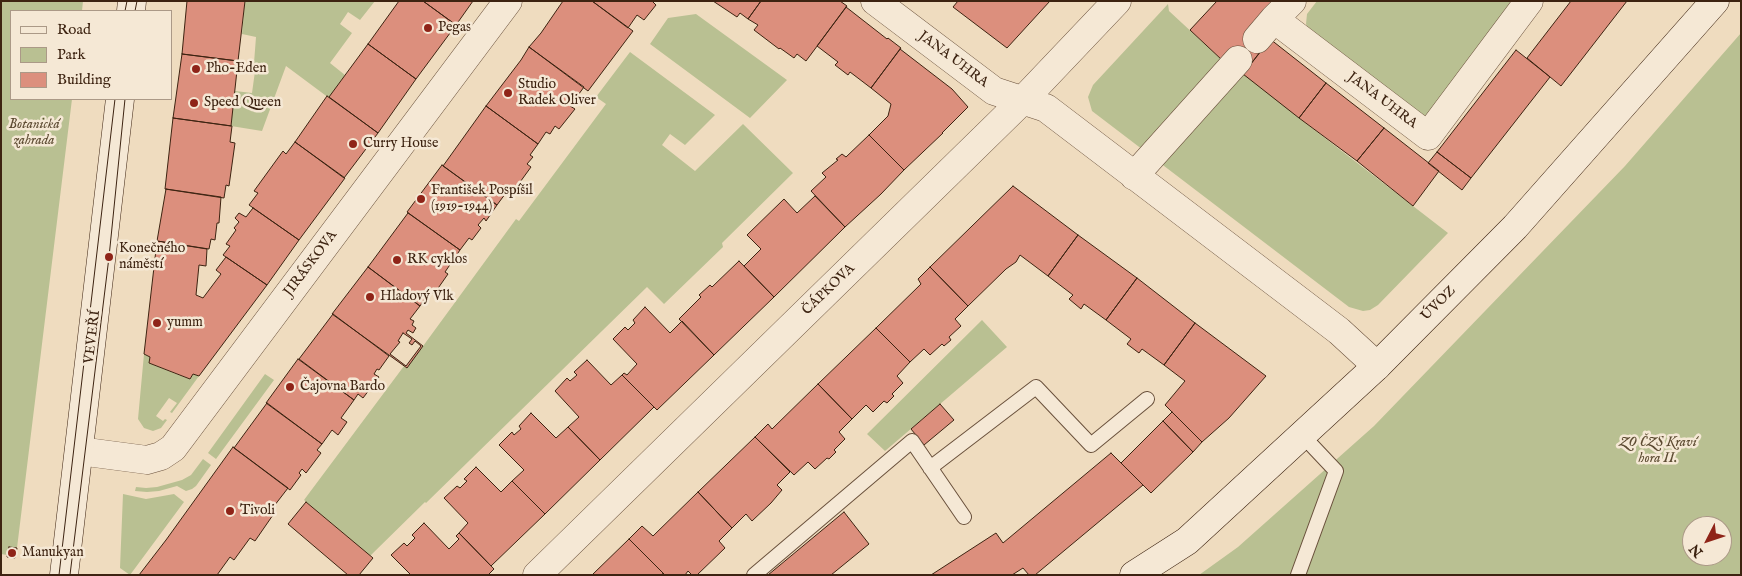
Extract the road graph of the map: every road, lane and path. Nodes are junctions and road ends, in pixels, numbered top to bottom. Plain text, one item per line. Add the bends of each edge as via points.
1 (508, 1) edge
2 (875, 1) edge
3 (1117, 1) edge
4 (1529, 1) edge
5 (1715, 1) edge
6 (1274, 20) edge
7 (1238, 60) dead end
8 (120, 100) edge
9 (1023, 100) junction
10 (1134, 176) junction
11 (1377, 366) junction
12 (1147, 399) dead end
13 (1303, 436) junction
14 (79, 451) junction
15 (930, 468) junction
16 (964, 517) dead end
17 (541, 574) edge
18 (64, 575) edge
19 (754, 575) edge
20 (1134, 575) edge
21 (1298, 575) edge

1 - 14 street, JIRÁSKOVA via 173,448 147,460
2 - 9 street, JANA UHRA via 994,91
3 - 9 street, ČÁPKOVA
4 - 6 street, JANA UHRA via 1428,136
5 - 11 street, ÚVOZ via 1515,227
7 - 10 street
8 - 14 street, VEVEŘÍ
9 - 10 street, JANA UHRA via 1046,108
9 - 17 street, ČÁPKOVA
10 - 11 street, JANA UHRA via 1339,331
11 - 13 street, ÚVOZ
12 - 15 lane via 1092,445 1036,387
13 - 20 street, ÚVOZ via 1187,541
13 - 21 lane via 1336,471
14 - 18 street, VEVEŘÍ
15 - 16 lane
15 - 19 lane via 912,441

